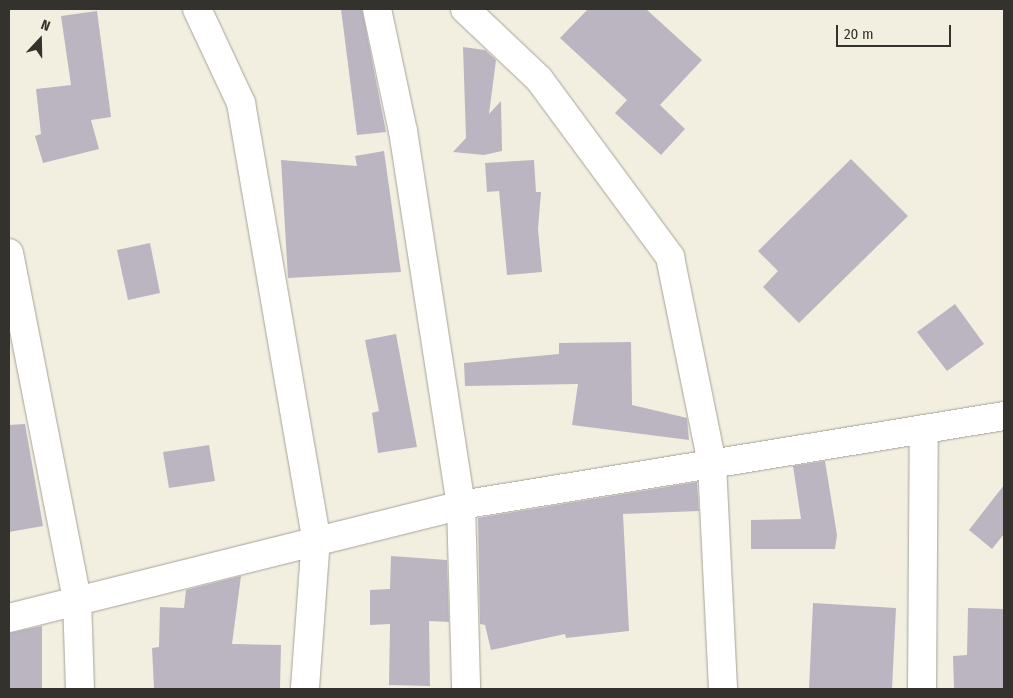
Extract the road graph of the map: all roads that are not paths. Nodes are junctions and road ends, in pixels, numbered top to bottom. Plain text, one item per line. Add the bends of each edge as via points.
1 (197, 9) edge
2 (377, 9) edge
3 (465, 9) edge
4 (9, 253) edge
5 (1004, 416) edge
6 (924, 429) junction
7 (712, 464) junction
8 (461, 505) junction
9 (316, 538) junction
10 (77, 599) junction
11 (9, 618) edge
12 (80, 689) edge
13 (305, 689) edge
14 (466, 689) edge
15 (722, 689) edge
16 (922, 689) edge

1 - 9 street via 241,103
2 - 8 street via 403,131
3 - 7 street via 539,79 670,257
4 - 10 street
5 - 6 street
6 - 7 street
6 - 16 street
7 - 8 street
7 - 15 street
8 - 9 street
8 - 14 street
9 - 10 street
9 - 13 street
10 - 11 street
10 - 12 street

